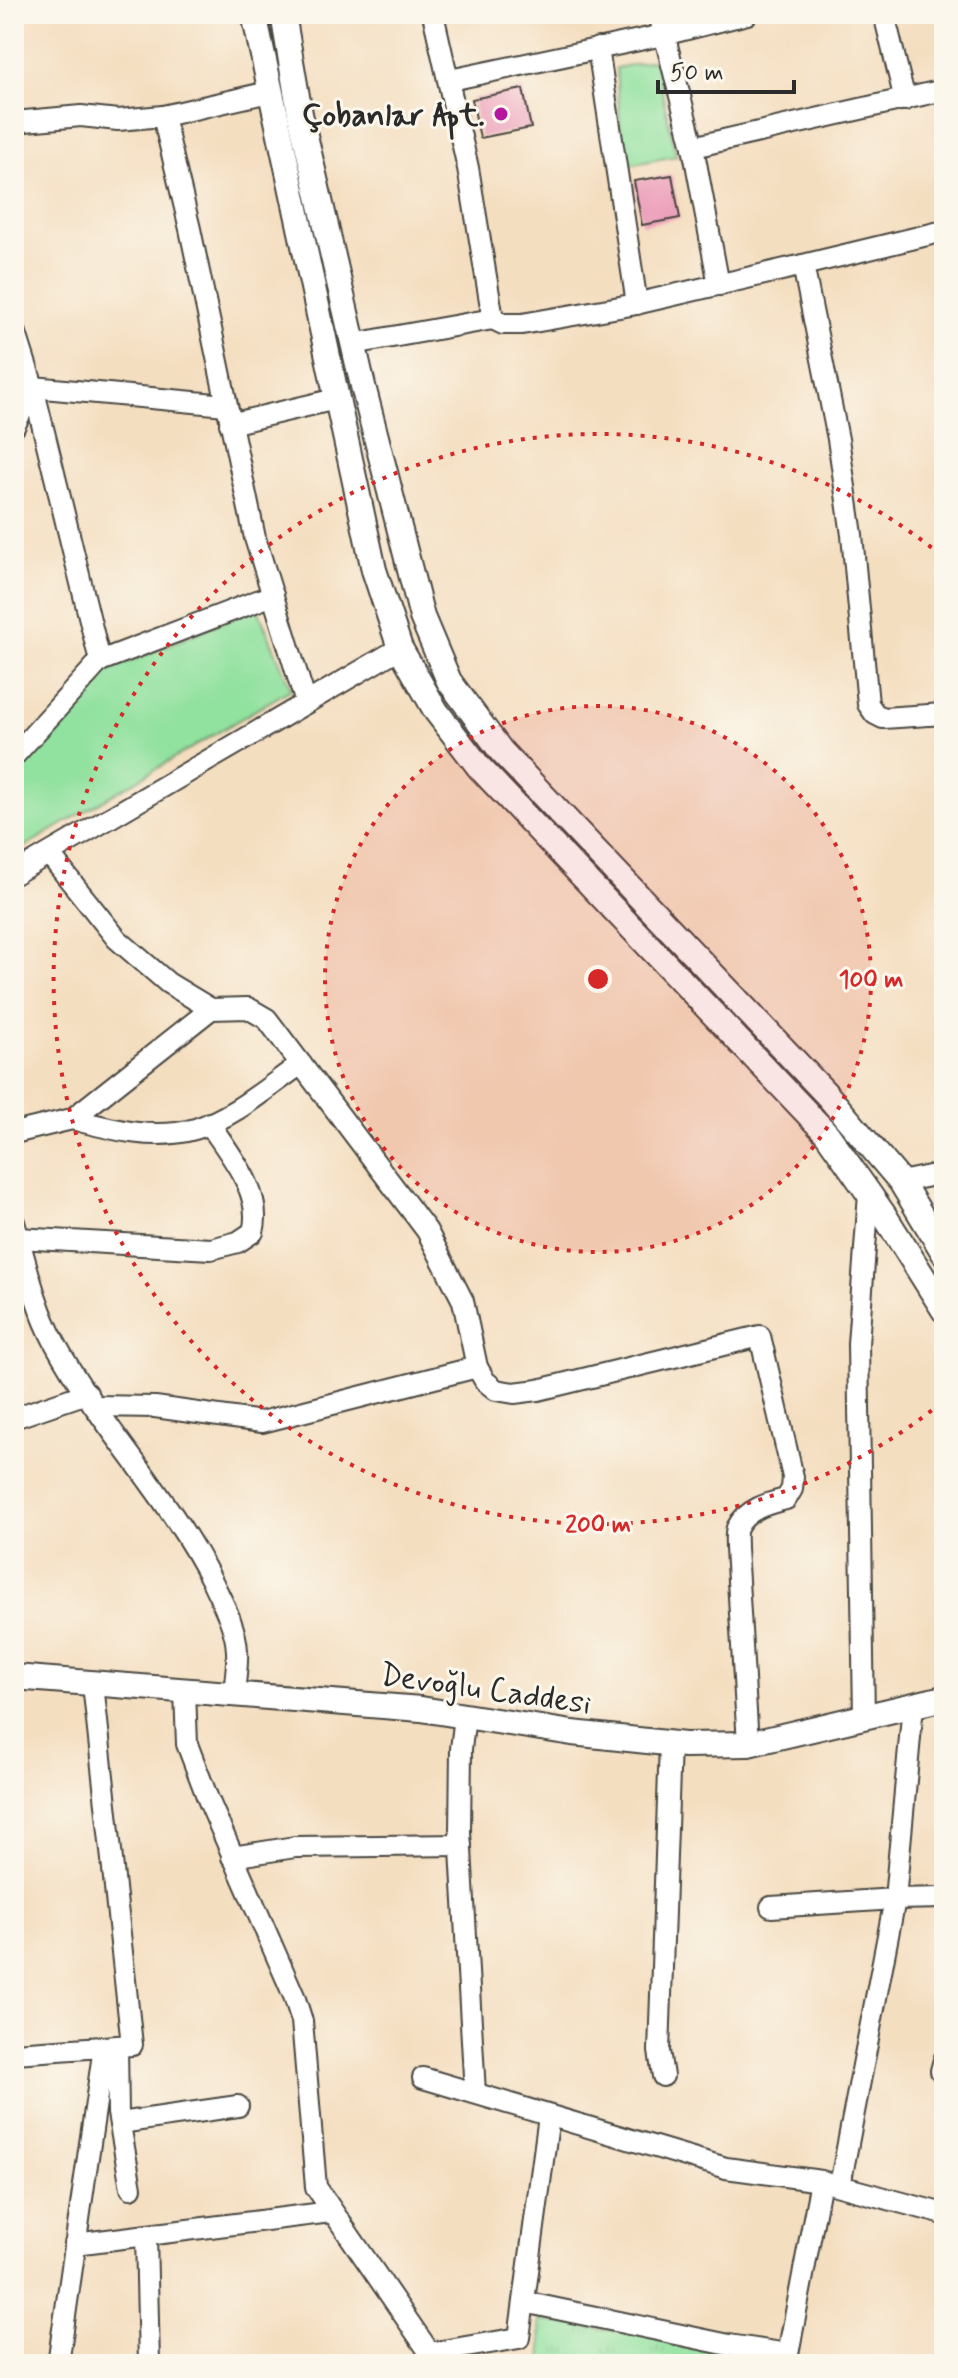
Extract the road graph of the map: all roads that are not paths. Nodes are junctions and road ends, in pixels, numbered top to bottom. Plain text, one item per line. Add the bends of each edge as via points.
1 (254, 14) edge
2 (283, 14) edge
3 (433, 14) edge
4 (659, 14) edge
5 (884, 14) edge
6 (738, 15) edge
7 (663, 35) junction
8 (598, 48) junction
9 (450, 80) junction
10 (944, 90) edge
11 (269, 92) junction
12 (905, 100) junction
13 (163, 116) junction
14 (14, 122) edge
15 (693, 147) junction
16 (944, 231) edge
17 (803, 265) junction
18 (719, 285) junction
19 (637, 304) junction
20 (493, 319) junction
21 (14, 327) edge
22 (353, 344) junction
23 (33, 387) junction
24 (336, 399) junction
25 (228, 414) junction
26 (14, 427) edge
27 (273, 595) junction
28 (400, 648) junction
29 (100, 661) junction
30 (306, 703) junction
31 (944, 714) edge
32 (14, 756) edge
33 (49, 854) junction
34 (14, 874) edge
35 (211, 1009) junction
36 (301, 1064) junction
37 (72, 1119) junction
38 (209, 1123) junction
39 (14, 1133) edge
40 (944, 1173) edge
41 (901, 1182) junction
42 (869, 1194) junction
43 (16, 1230) edge
44 (944, 1253) edge
45 (944, 1310) edge
46 (477, 1367) junction
47 (91, 1399) junction
48 (14, 1418) edge
49 (14, 1677) edge
50 (93, 1684) junction
51 (185, 1691) junction
52 (234, 1694) junction
53 (944, 1698) edge
54 (913, 1705) junction
55 (465, 1716) junction
56 (864, 1717) junction
57 (670, 1744) junction
58 (748, 1744) junction
59 (461, 1845) junction
60 (232, 1857) junction
61 (944, 1898) edge
62 (895, 1899) junction
63 (771, 1907) dead end
64 (111, 2046) junction
65 (14, 2053) edge
66 (663, 2076) dead end
67 (423, 2078) dead end
68 (475, 2093) junction
69 (238, 2106) dead end
70 (549, 2116) junction
71 (120, 2123) junction
72 (830, 2183) junction
73 (131, 2188) dead end
74 (331, 2212) junction
75 (944, 2214) edge
76 (146, 2235) junction
77 (75, 2244) junction
78 (524, 2302) junction
79 (58, 2364) edge
80 (149, 2364) edge

1 - 11 street
2 - 22 street via 300,114
3 - 9 street
4 - 7 street
5 - 12 street
6 - 7 street
7 - 8 street
7 - 15 street
8 - 9 street
8 - 19 street
9 - 20 street
10 - 12 street
11 - 13 street
11 - 24 street
12 - 15 street
13 - 14 street
13 - 25 street
15 - 18 street
16 - 17 street
17 - 18 street
17 - 31 street via 838,439 868,704 883,718
18 - 19 street
19 - 20 street via 522,324
20 - 22 street
21 - 23 street
22 - 41 street via 422,617 449,681 501,751 828,1096
23 - 25 street
23 - 26 street
23 - 29 street
24 - 25 street
24 - 28 street via 374,570
25 - 27 street
27 - 29 street
27 - 30 street
28 - 30 street
28 - 42 street via 436,711 479,767 827,1134
29 - 32 street
30 - 33 street
33 - 34 street
33 - 35 street via 117,939 168,983
35 - 36 street via 248,1008 267,1019
35 - 37 street
36 - 38 street
36 - 46 street via 427,1231 463,1301
37 - 38 street via 117,1131 163,1134
37 - 39 street
38 - 43 street via 244,1176 258,1215 253,1232 238,1242 211,1249
40 - 41 street
41 - 44 street
42 - 45 street
42 - 56 street via 858,1344
43 - 47 street via 40,1311
46 - 47 street via 262,1422
46 - 58 street via 496,1390 514,1393 760,1336 793,1477 786,1499 757,1509 737,1529
47 - 48 street
47 - 52 street via 195,1548 230,1619 237,1650
49 - 50 street, Devoğlu Caddesi
50 - 51 street, Devoğlu Caddesi
50 - 64 street via 132,2045
51 - 52 street, Devoğlu Caddesi
51 - 60 street via 187,1744
52 - 55 street, Devoğlu Caddesi
53 - 54 street, Devoğlu Caddesi
54 - 56 street, Devoğlu Caddesi
54 - 62 street
55 - 57 street, Devoğlu Caddesi
55 - 59 street
56 - 58 street, Devoğlu Caddesi
57 - 58 street, Devoğlu Caddesi
57 - 66 street via 659,2051
59 - 60 street via 295,1847
59 - 68 street
60 - 74 street via 302,2021 316,2187
61 - 62 street
62 - 63 street
62 - 72 street
64 - 65 street
64 - 71 street
64 - 77 street
67 - 68 street
68 - 70 street
69 - 71 street
70 - 72 street via 726,2168
70 - 78 street
71 - 73 street
72 - 75 street
72 - 78 street via 788,2354
74 - 76 street
74 - 78 street via 430,2353 519,2338
76 - 77 street
76 - 80 street
77 - 79 street

